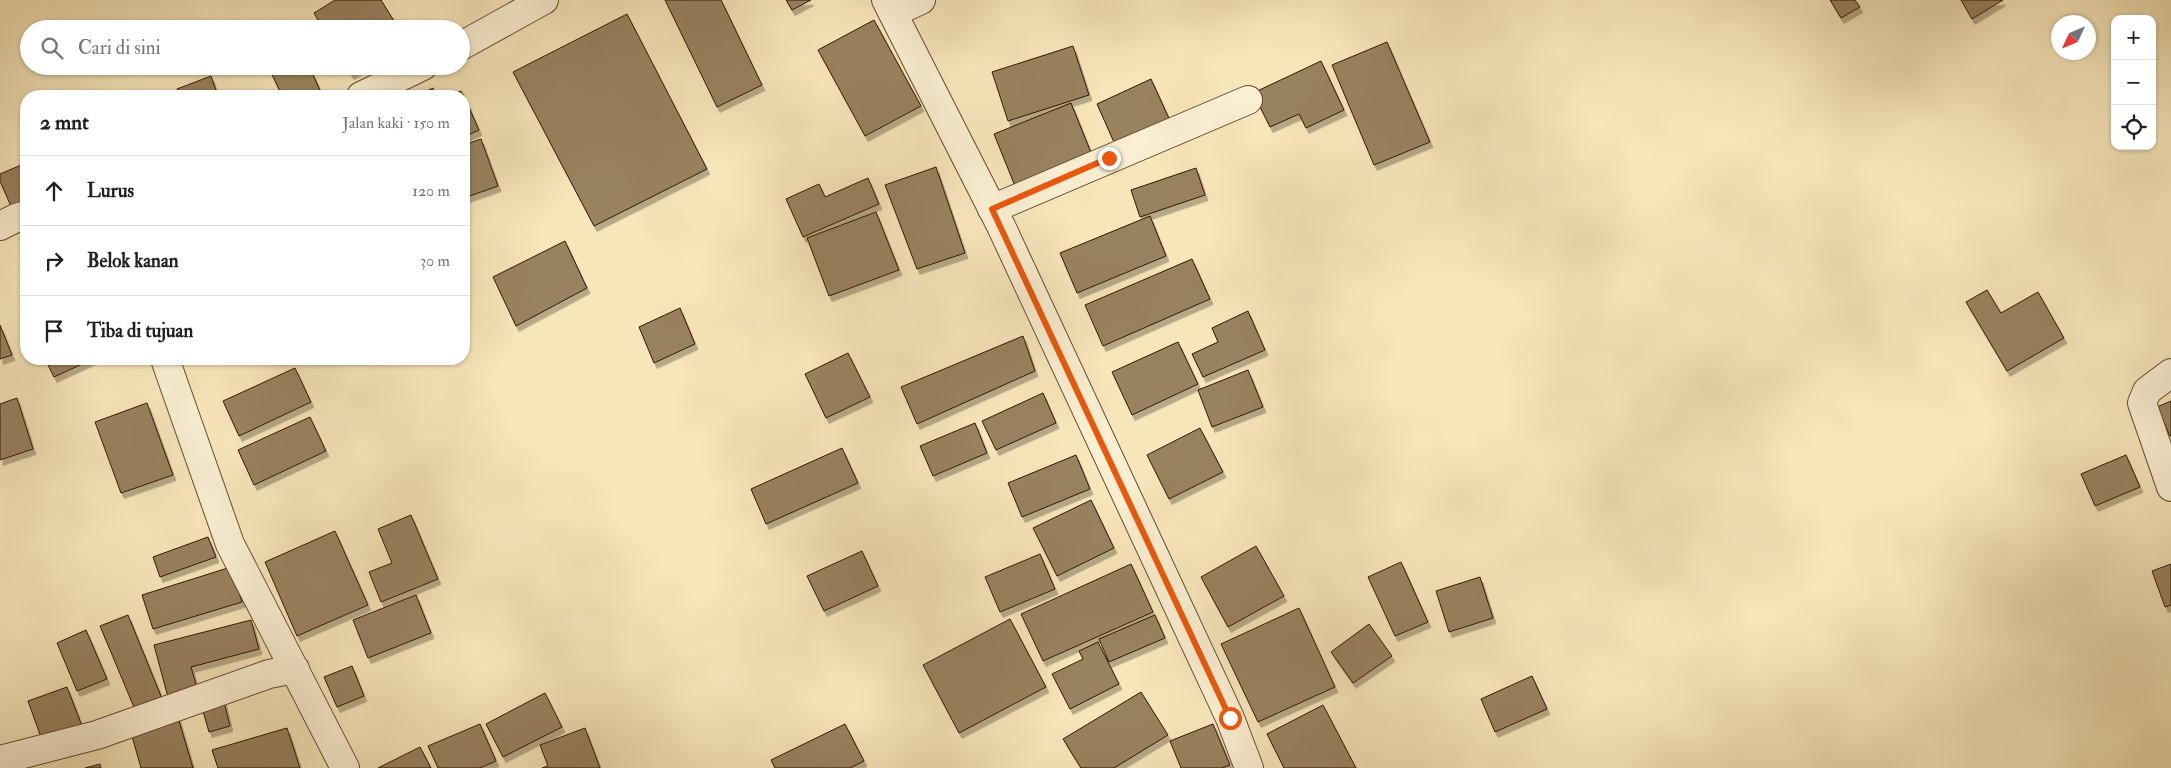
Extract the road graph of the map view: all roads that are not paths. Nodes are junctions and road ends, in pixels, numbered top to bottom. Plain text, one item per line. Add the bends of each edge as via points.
1 (544, 0) edge
2 (921, 0) edge
3 (889, 6) edge
4 (470, 41) edge
5 (404, 75) edge
6 (373, 90) edge
7 (1248, 100) dead end
8 (992, 209) junction
9 (20, 217) edge
10 (0, 226) edge
11 (167, 365) edge
12 (2171, 373) edge
13 (2171, 487) edge
14 (295, 669) junction
15 (0, 760) edge
16 (345, 768) edge
17 (1249, 768) edge

1 - 4 street
2 - 3 street
3 - 8 street
5 - 6 street
7 - 8 street
8 - 17 street via 1230,718
9 - 10 street
11 - 14 street via 230,544
12 - 13 street via 2147,391 2142,403
14 - 15 street via 268,674 97,735
14 - 16 street

